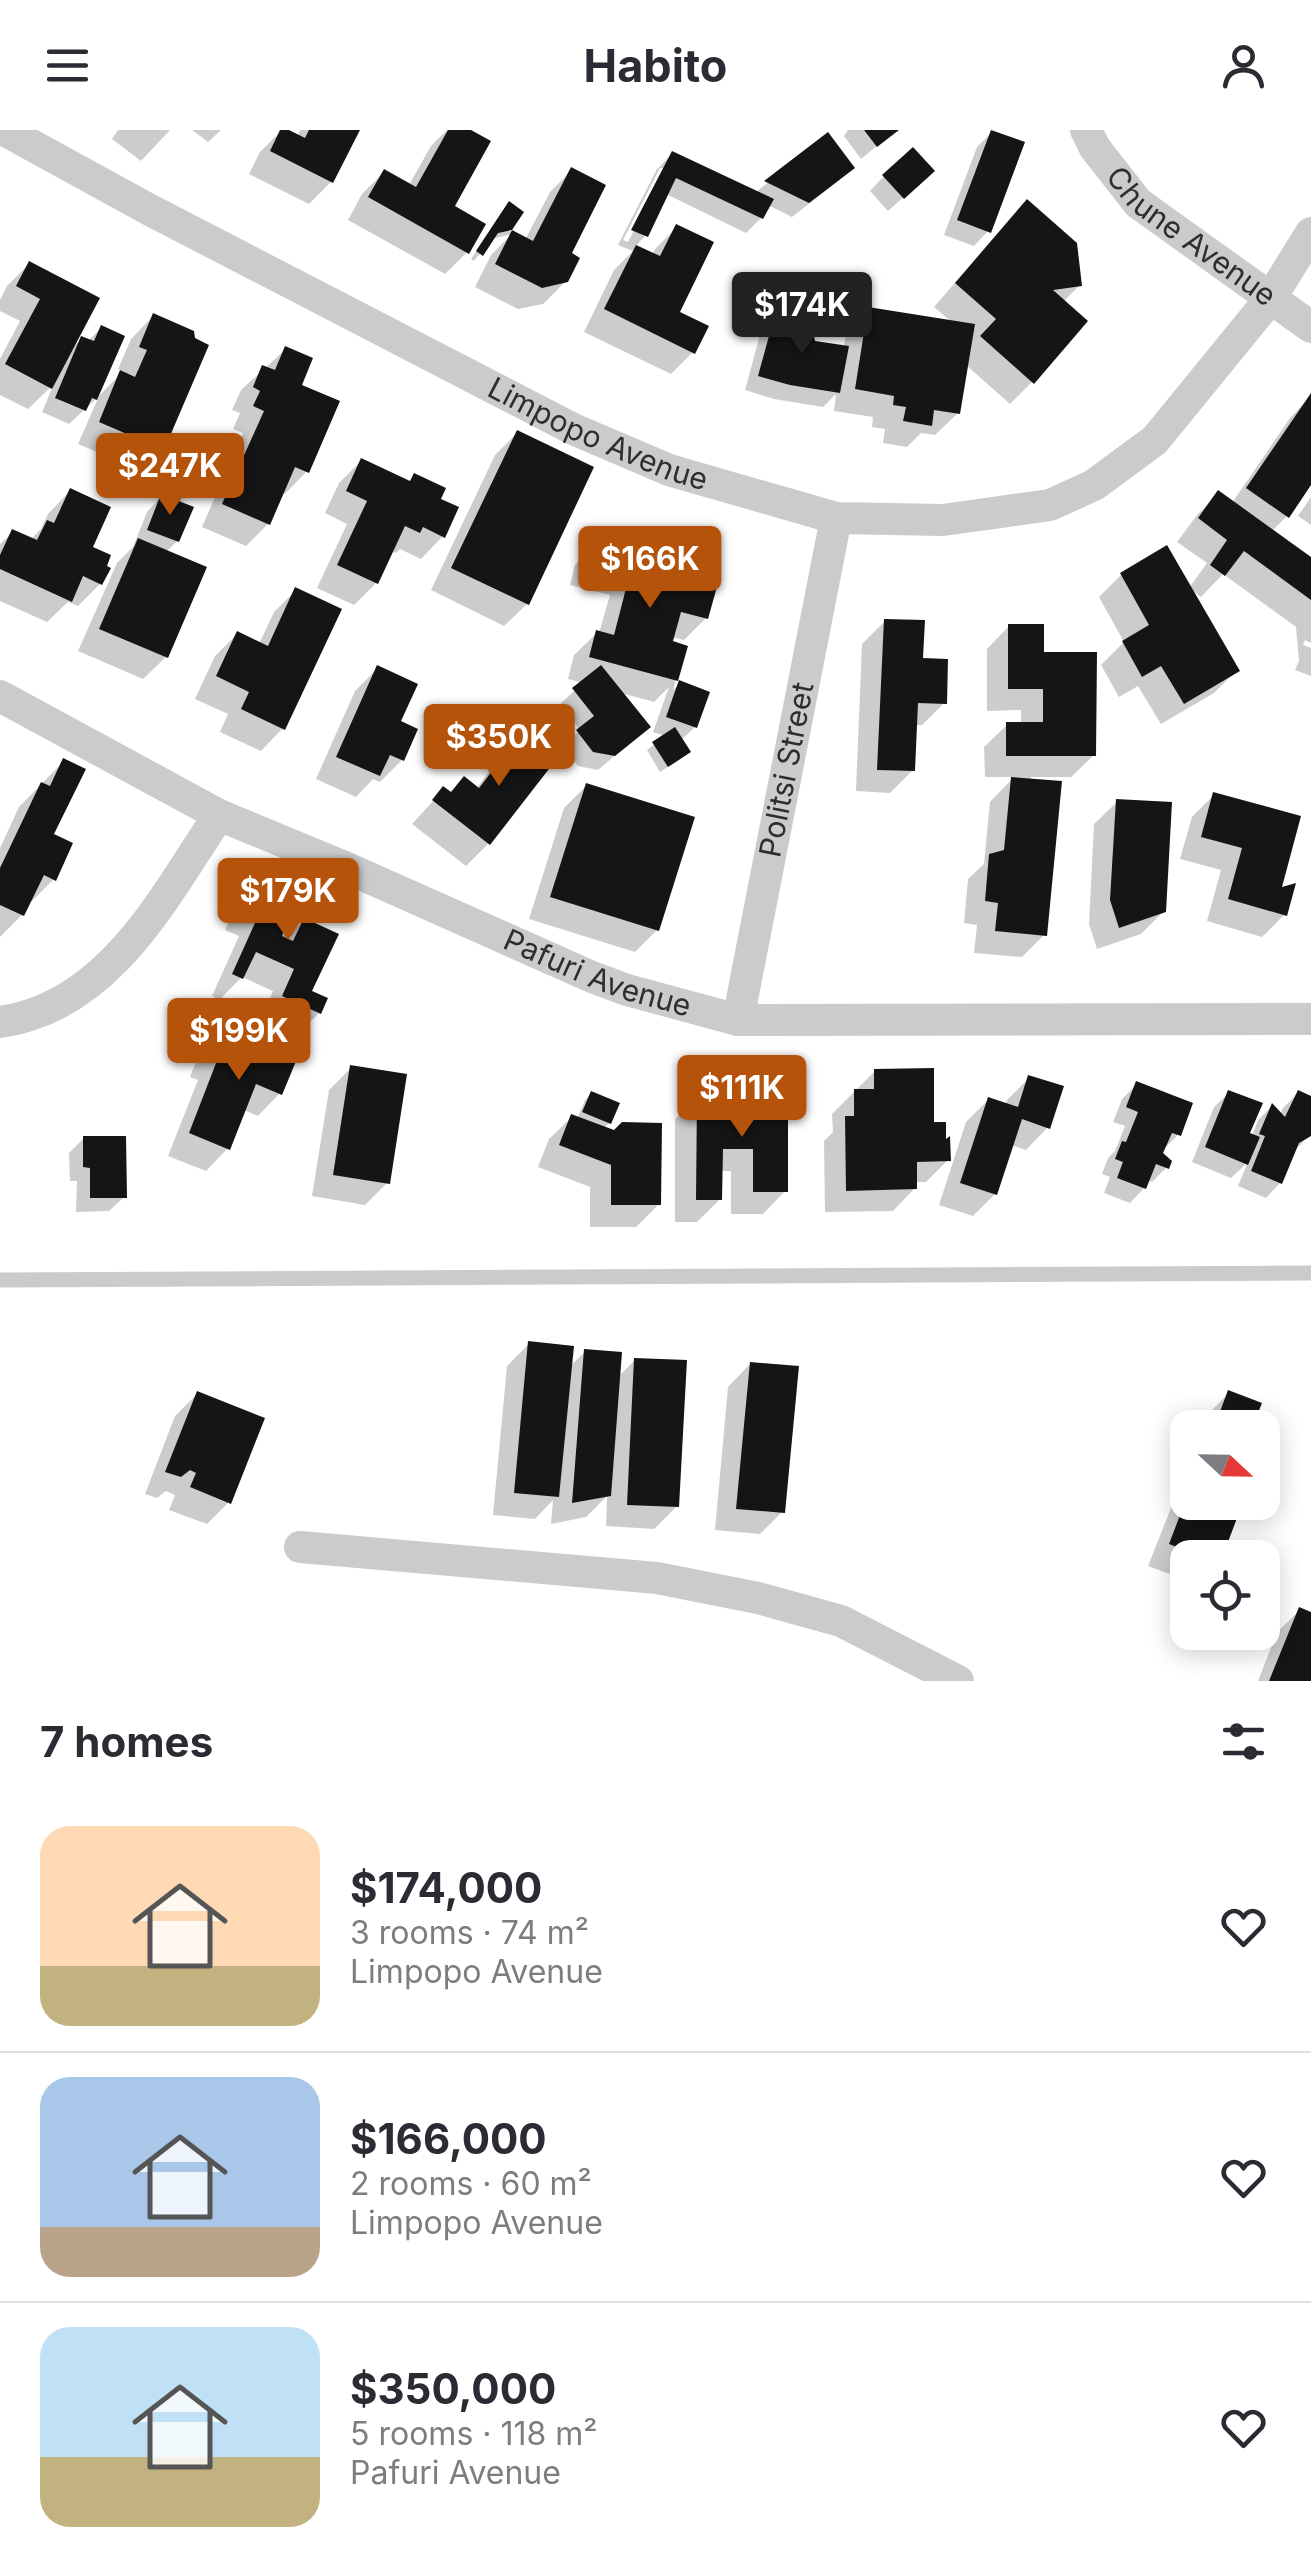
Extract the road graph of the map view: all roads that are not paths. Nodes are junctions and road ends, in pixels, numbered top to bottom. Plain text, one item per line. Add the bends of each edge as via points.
1 (4, 130) edge
2 (1086, 130) edge
3 (1310, 237) edge
4 (1270, 299) junction
5 (1311, 327) edge
6 (836, 518) junction
7 (0, 696) edge
8 (219, 815) junction
9 (1311, 1019) edge
10 (738, 1020) junction
11 (0, 1022) edge
12 (1311, 1274) edge
13 (0, 1280) edge
14 (300, 1546) dead end
15 (958, 1681) edge

1 - 6 street, Limpopo Avenue via 572,429 670,470
2 - 4 street, Chune Avenue via 1138,203
3 - 4 street, Limpopo Avenue
4 - 5 street, Chune Avenue
4 - 6 street, Limpopo Avenue via 1155,440 1094,485 1050,504 943,520
6 - 10 street, Politsi Street
7 - 8 street, Pafuri Avenue
8 - 10 street, Pafuri Avenue via 592,977
8 - 11 street via 131,944 88,986 26,1018
9 - 10 street, Pafuri Avenue
12 - 13 lane
14 - 15 street via 657,1578 741,1594 841,1621

